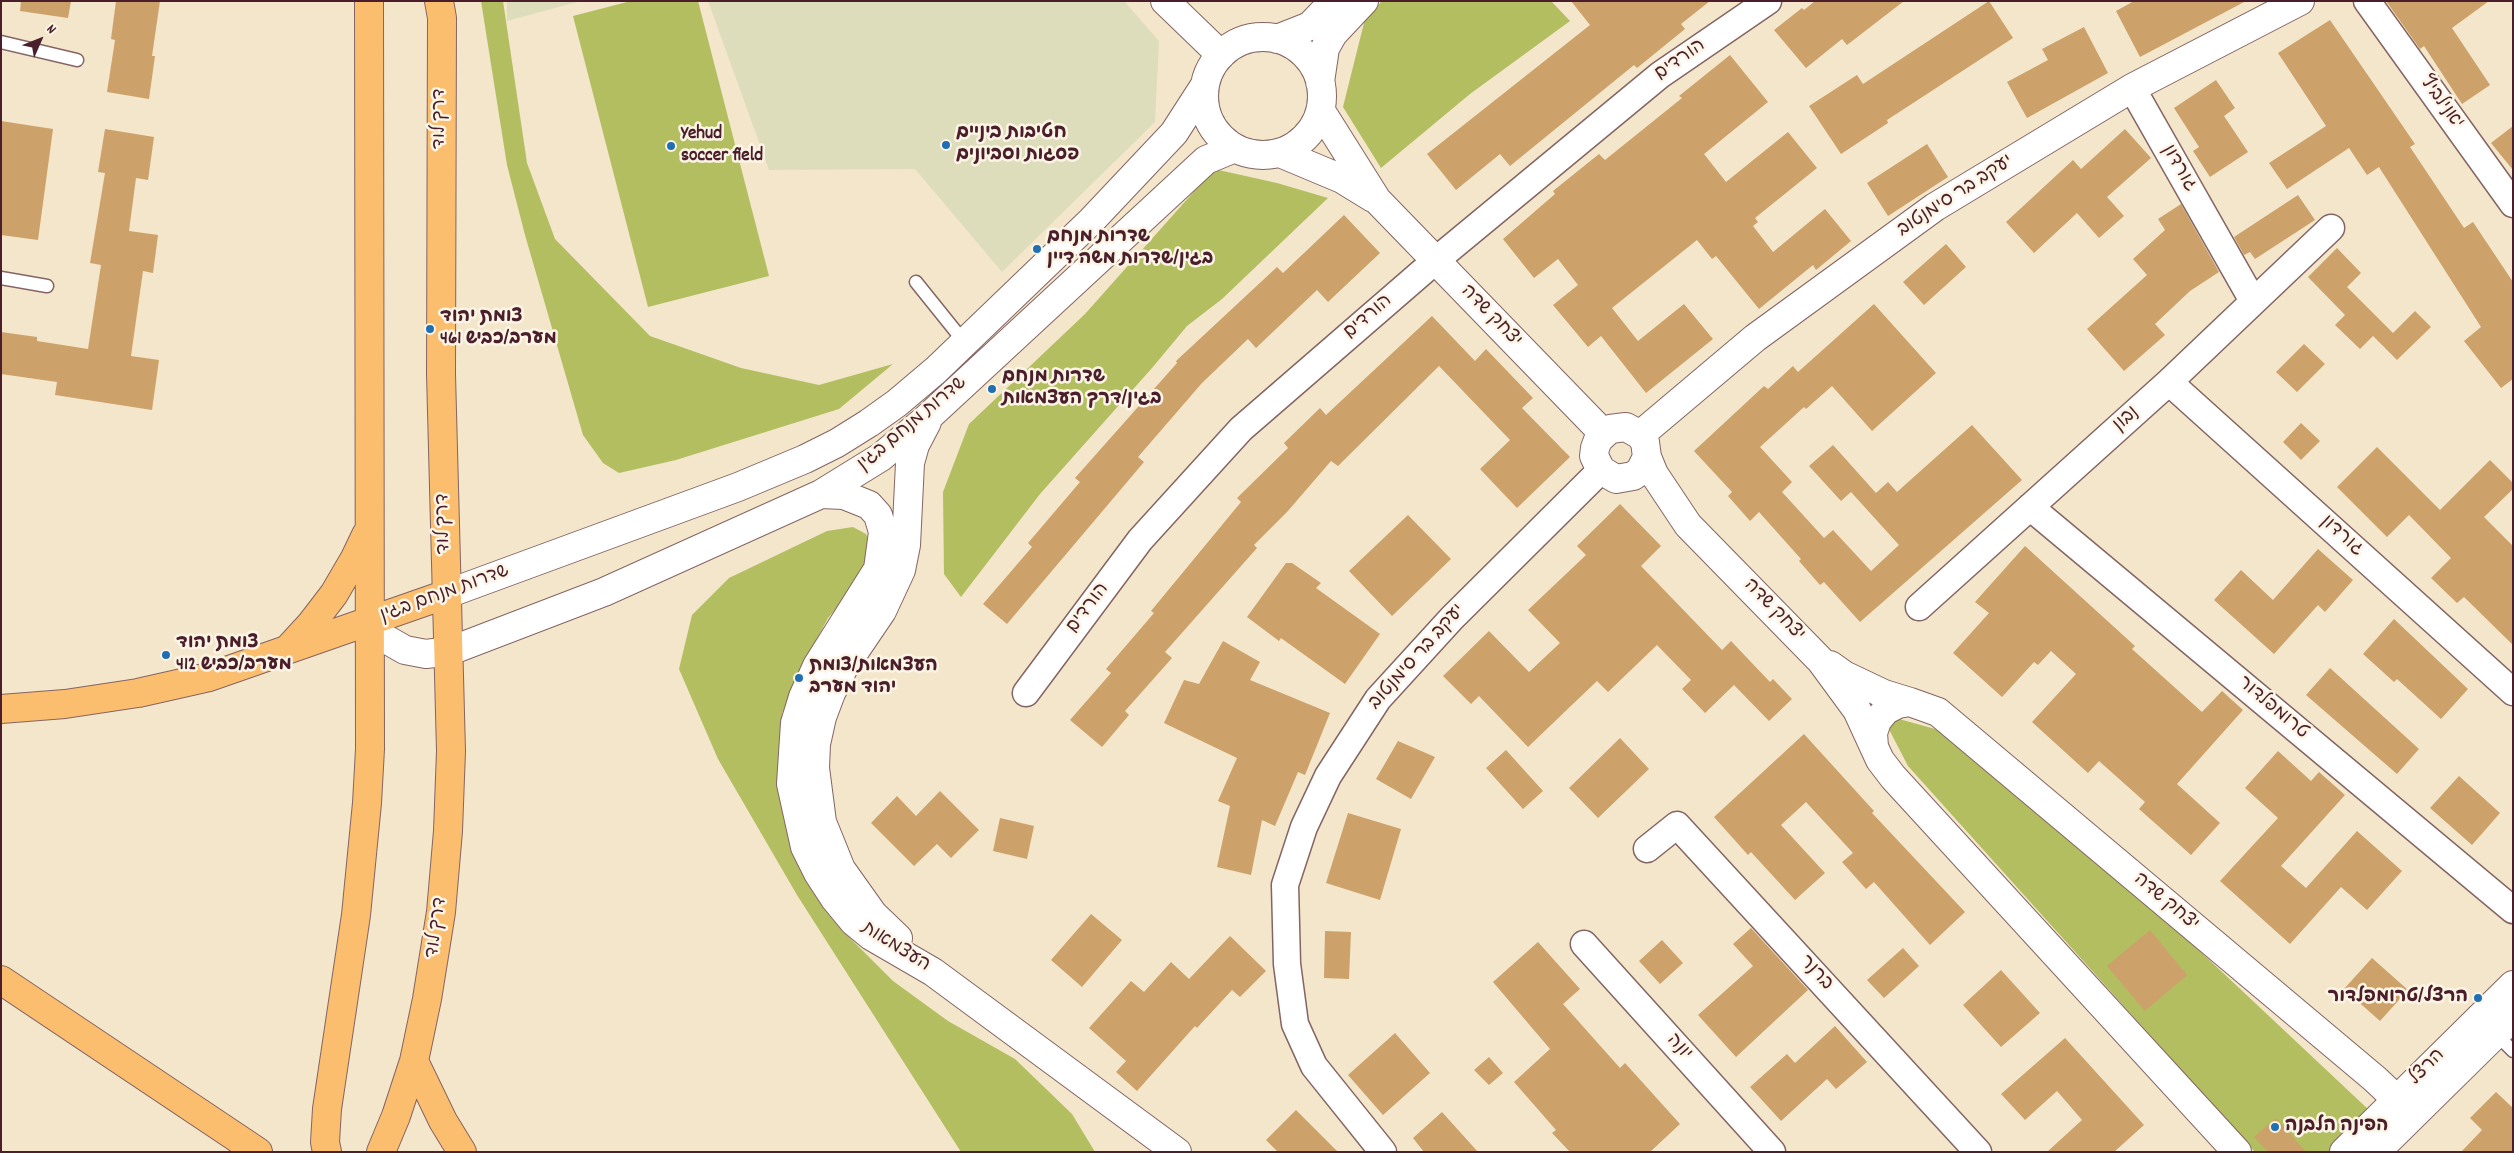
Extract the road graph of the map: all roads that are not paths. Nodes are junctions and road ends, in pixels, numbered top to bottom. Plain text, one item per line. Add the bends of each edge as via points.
1 (369, 1) edge
2 (439, 1) edge
3 (1165, 1) edge
4 (1334, 1) edge
5 (1364, 1) edge
6 (1768, 1) edge
7 (2300, 1) edge
8 (2366, 1) edge
9 (1278, 39) junction
10 (1, 42) edge
11 (1221, 55) junction
12 (77, 60) dead end
13 (1320, 82) junction
14 (1205, 85) junction
15 (2132, 88) junction
16 (1321, 111) junction
17 (1236, 148) junction
18 (1280, 153) junction
19 (1377, 200) junction
20 (2513, 204) edge
21 (2331, 228) dead end
22 (1435, 260) junction
23 (1, 278) edge
24 (916, 282) dead end
25 (47, 286) dead end
26 (2253, 301) junction
27 (964, 343) junction
28 (2169, 382) junction
29 (933, 412) junction
30 (1603, 433) junction
31 (1643, 446) junction
32 (1608, 475) junction
33 (821, 494) junction
34 (2030, 507) junction
35 (1688, 524) junction
36 (369, 526) junction
37 (447, 594) junction
38 (1920, 607) dead end
39 (370, 622) junction
40 (286, 651) junction
41 (450, 651) junction
42 (1815, 654) junction
43 (2513, 692) edge
44 (1026, 693) dead end
45 (1910, 702) junction
46 (1, 708) edge
47 (1874, 747) junction
48 (1647, 849) dead end
49 (2513, 910) edge
50 (1584, 944) dead end
51 (933, 972) junction
52 (1, 980) edge
53 (2513, 985) edge
54 (2507, 1034) edge
55 (414, 1061) junction
56 (2404, 1107) junction
57 (258, 1152) edge
58 (328, 1152) edge
59 (381, 1152) edge
60 (462, 1152) edge
61 (1177, 1152) edge
62 (1384, 1152) edge
63 (1772, 1152) edge
64 (1978, 1152) edge
65 (2237, 1152) edge
66 (2344, 1152) edge
67 (2376, 1152) edge

1 - 36 main road
2 - 37 main road, דרך לוד via 442,18 441,374
3 - 11 street
4 - 9 street via 1310,26
5 - 13 street via 1333,34 1325,48
6 - 22 street, הורדים via 1660,75
7 - 15 street, יעקב בר סימנטוב
8 - 20 street, אנילביץ'
9 - 11 street via 1248,39
9 - 13 street via 1288,42 1306,56
10 - 12 lane
11 - 14 street
13 - 16 street
14 - 17 street via 1209,118 1222,138
14 - 27 street, שדרות מנחם בגין via 1174,133 1071,241
15 - 26 street, גורדון
15 - 31 street, יעקב בר סימנטוב via 1935,207 1755,338
16 - 18 street via 1306,137
16 - 19 street, יצחק שדה
17 - 18 street via 1261,155
17 - 29 street, שדרות מנחם בגין via 1206,160 1194,170
18 - 19 street, יצחק שדה via 1342,179
19 - 22 street, יצחק שדה
21 - 26 street, נבון
22 - 30 street, יצחק שדה
22 - 44 street, הורדים via 1241,429 1140,540
23 - 25 lane
24 - 27 lane
26 - 28 street, נבון
27 - 37 street, שדרות מנחם בגין via 897,403 837,442 805,458 685,507
28 - 34 street, נבון
28 - 43 street, גורדון
29 - 33 street, שדרות מנחם בגין via 881,457
29 - 51 street via 914,445 910,463 906,545 901,570 889,599 844,667 831,693 816,744 815,768 822,822 841,869 873,914
30 - 31 street via 1626,427
30 - 32 street via 1594,456
31 - 32 street via 1640,471 1633,476
31 - 35 street, יצחק שדה via 1654,474
32 - 35 street, יצחק שדה
32 - 62 street, יעקב בר סימנטוב via 1452,618 1378,699 1328,776 1304,827 1285,885 1287,964 1295,1024 1314,1066
33 - 41 street, שדרות מנחם בגין via 604,592
33 - 51 street, העצמאות via 844,495 869,505 878,515 883,532 882,548 878,569 831,642 803,697 795,723 792,751 797,818 805,847 818,873 854,922 870,936
34 - 38 street, נבון
34 - 49 street, טרומפלדור
35 - 42 street, יצחק שדה
36 - 39 main road
36 - 40 main road via 360,550 339,585 311,624
37 - 39 main road, שדרות מנחם בגין
37 - 41 main road, דרך לוד
39 - 40 main road
39 - 41 street, שדרות מנחם בגין via 384,638 405,650 426,654
39 - 58 main road via 367,802 353,934 327,1109 325,1142
40 - 46 main road via 209,677 138,693 65,704
41 - 55 main road, דרך לוד via 452,751 447,849 441,912
42 - 45 street, יצחק שדה via 1844,675
42 - 47 street, יצחק שדה via 1845,691
45 - 47 street via 1886,710 1877,721 1873,733
45 - 56 street, יצחק שדה via 1938,712
47 - 65 street, יצחק שדה via 1893,777
48 - 64 street, ברנר via 1677,825
50 - 63 street, יונה
51 - 61 street, העצמאות
52 - 57 main road
53 - 56 street, הרצל
54 - 56 street, הרצל
55 - 59 main road, דרך לוד
55 - 60 main road
56 - 66 street, הרצל
56 - 67 street, הרצל

